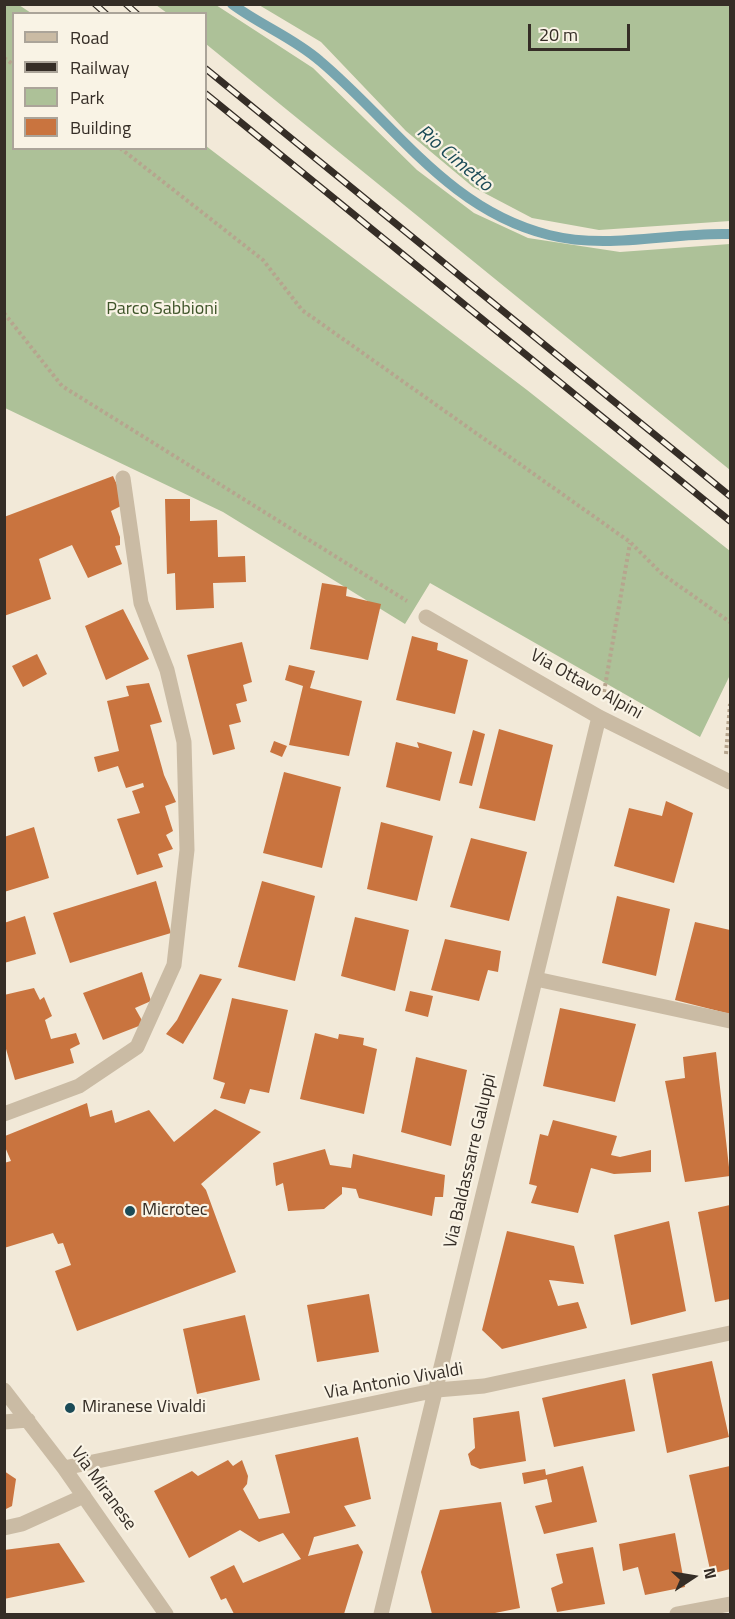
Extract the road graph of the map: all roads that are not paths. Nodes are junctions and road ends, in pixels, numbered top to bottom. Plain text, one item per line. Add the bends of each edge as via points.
1 (123, 478) dead end
2 (426, 617) road end
3 (599, 717) junction
4 (730, 782) edge
5 (536, 979) junction
6 (730, 1021) edge
7 (4, 1114) edge
8 (730, 1334) edge
9 (4, 1390) edge
10 (437, 1390) junction
11 (28, 1420) junction
12 (4, 1422) edge
13 (64, 1468) junction
14 (84, 1496) junction
15 (4, 1528) edge
16 (730, 1604) edge
17 (166, 1614) edge
18 (381, 1614) edge
19 (677, 1614) edge

1 - 7 street via 141,603 167,670 184,742 187,850 174,964 136,1047 79,1086
2 - 3 street, Via Ottavo Alpini
3 - 4 street, Via Ottavo Alpini
3 - 5 street, Via Baldassarre Galuppi
5 - 6 street
5 - 10 street, Via Baldassarre Galuppi
8 - 10 street, Via Antonio Vivaldi via 484,1386
9 - 11 street, Via Miranese
10 - 13 street, Via Antonio Vivaldi
10 - 18 street, Via Baldassarre Galuppi
11 - 12 street
11 - 13 street, Via Miranese
13 - 14 street, Via Miranese
14 - 15 street
14 - 17 street, Via Miranese
16 - 19 street

